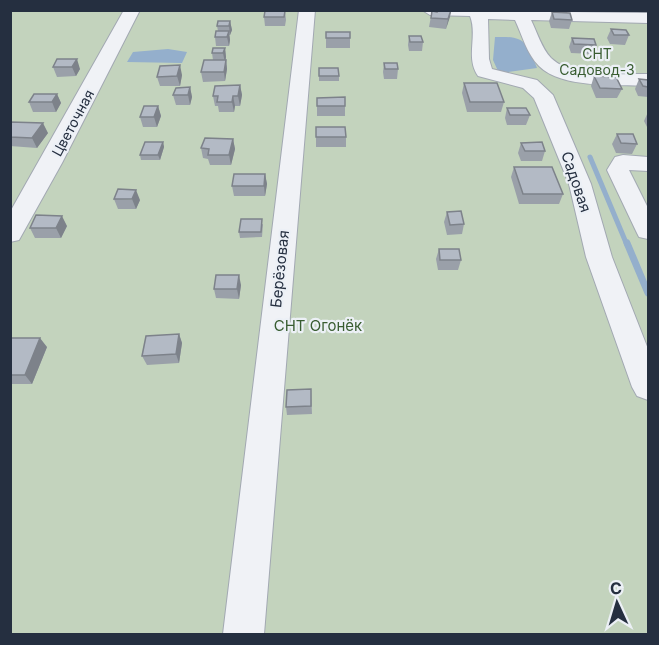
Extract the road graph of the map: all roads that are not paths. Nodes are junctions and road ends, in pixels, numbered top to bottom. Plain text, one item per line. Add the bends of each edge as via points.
1 (132, 10) edge
2 (307, 10) edge
3 (430, 10) edge
4 (477, 12) edge
5 (569, 13) edge
6 (521, 15) junction
7 (648, 18) edge
8 (648, 80) edge
9 (648, 164) edge
10 (648, 231) edge
11 (10, 234) edge
12 (648, 387) edge
13 (243, 634) edge

1 - 11 street, Цветочная
2 - 13 street, Берёзовая
3 - 4 street
4 - 6 street
4 - 12 street, Садовая via 484,72 530,84 543,95 579,184 600,257
5 - 6 street
5 - 7 street
6 - 8 street via 543,60 556,70 572,76
9 - 10 street via 623,162 618,170

